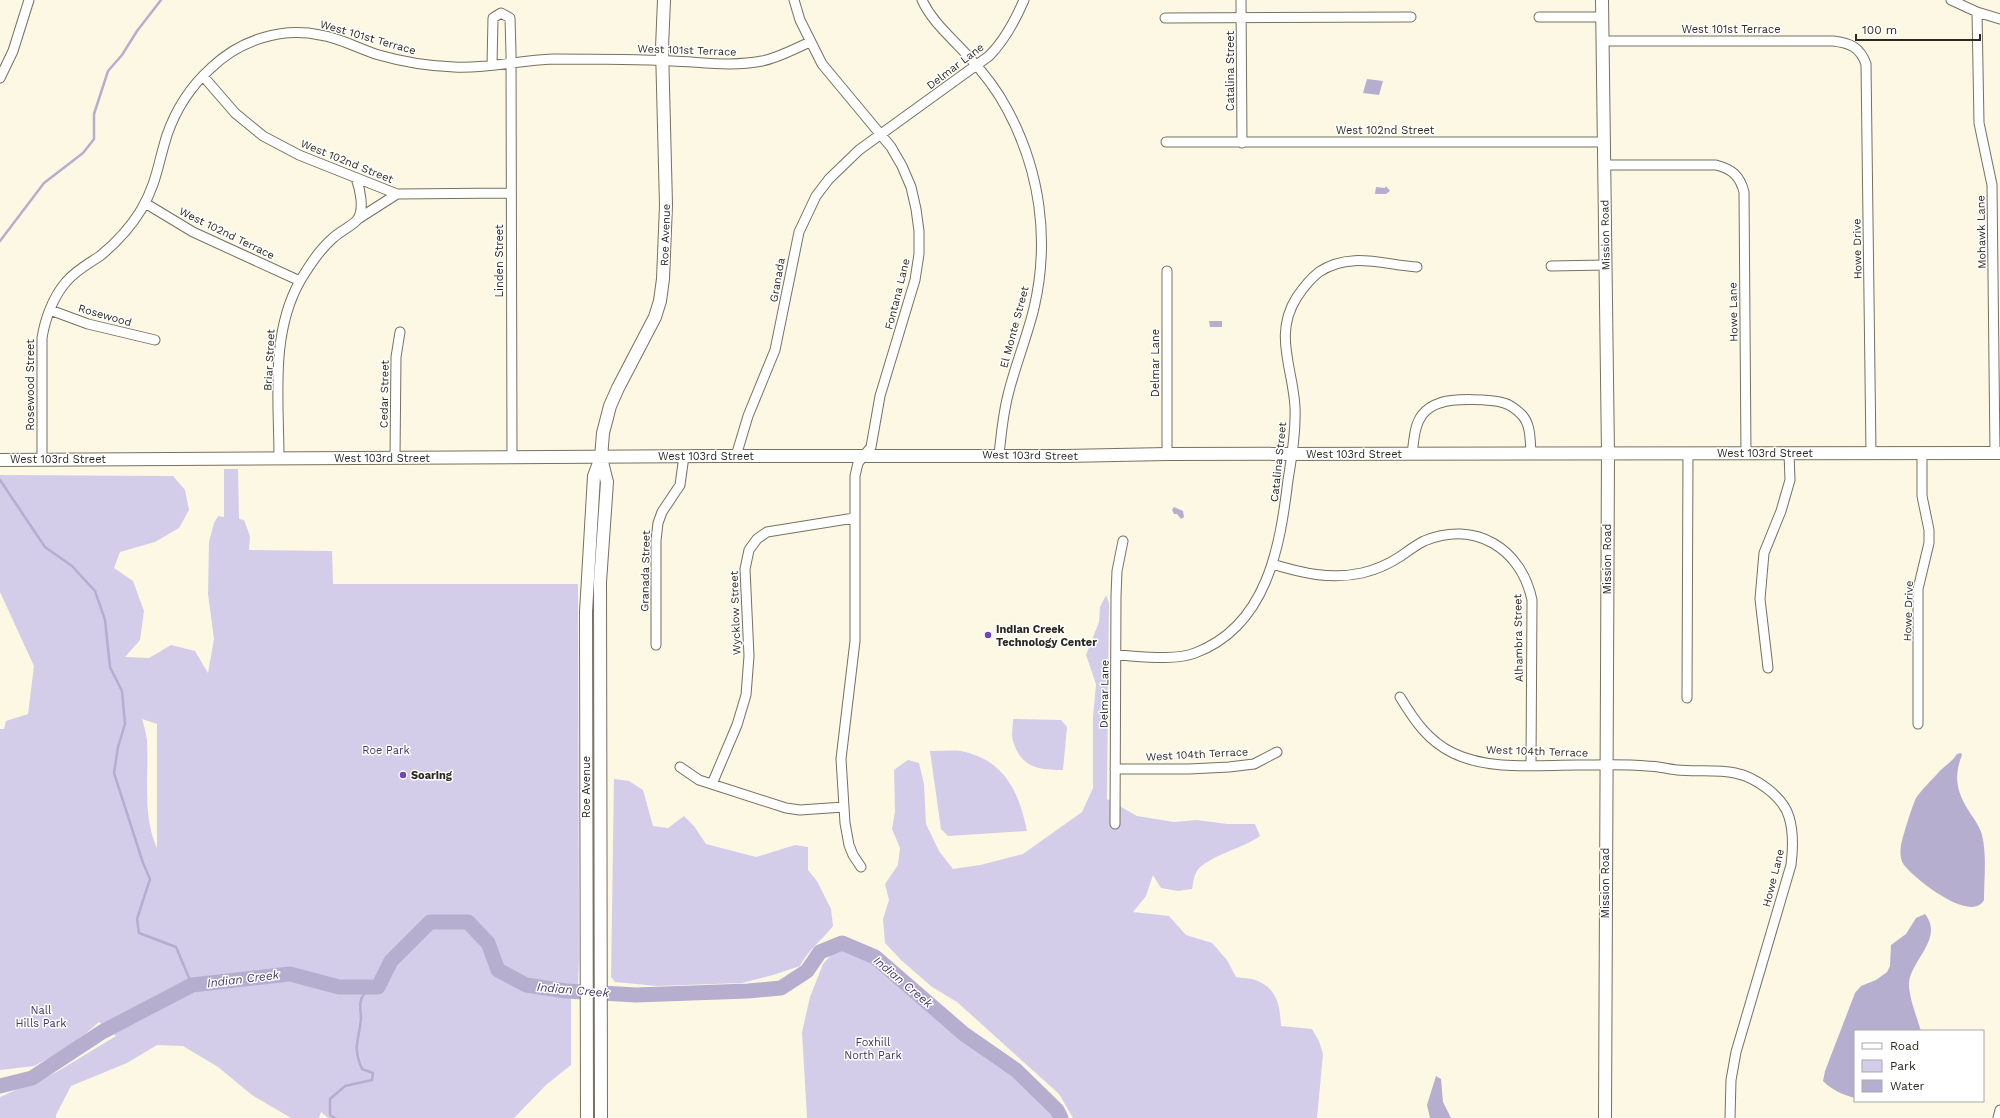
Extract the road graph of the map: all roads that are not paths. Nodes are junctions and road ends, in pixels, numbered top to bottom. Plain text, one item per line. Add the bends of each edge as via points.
1 (29, 0) edge
2 (664, 0) edge
3 (794, 0) edge
4 (922, 0) edge
5 (1024, 0) edge
6 (1241, 0) edge
7 (1602, 0) edge
8 (1951, 0) edge
9 (1977, 12) junction
10 (1411, 17) dead end
11 (1539, 17) dead end
12 (1602, 17) junction
13 (1165, 18) dead end
14 (1242, 18) junction
15 (2000, 19) edge
16 (1603, 41) junction
17 (810, 42) junction
18 (1857, 48) joint
19 (662, 60) junction
20 (511, 64) junction
21 (492, 65) junction
22 (977, 66) junction
23 (203, 76) junction
24 (0, 78) edge
25 (882, 135) junction
26 (1166, 142) dead end
27 (1604, 142) junction
28 (1242, 143) junction
29 (1604, 165) junction
30 (356, 178) junction
31 (511, 193) junction
32 (397, 194) junction
33 (145, 203) junction
34 (358, 220) junction
35 (1605, 265) junction
36 (1552, 266) dead end
37 (1417, 267) dead end
38 (1167, 271) dead end
39 (300, 281) junction
40 (50, 310) junction
41 (400, 332) dead end
42 (155, 340) dead end
43 (1531, 453) junction
44 (1608, 453) junction
45 (1688, 453) junction
46 (1746, 453) junction
47 (1789, 453) junction
48 (1871, 453) junction
49 (1922, 453) junction
50 (1998, 453) edge
51 (1168, 454) junction
52 (1292, 454) junction
53 (1412, 454) junction
54 (999, 455) junction
55 (684, 456) junction
56 (736, 456) junction
57 (864, 456) junction
58 (395, 457) junction
59 (279, 458) junction
60 (512, 458) junction
61 (601, 458) junction
62 (3, 460) edge
63 (42, 460) junction
64 (854, 518) junction
65 (1123, 541) dead end
66 (1272, 564) junction
67 (656, 645) dead end
68 (1116, 655) junction
69 (1768, 668) dead end
70 (1400, 697) dead end
71 (1687, 698) dead end
72 (1918, 724) dead end
73 (1278, 752) dead end
74 (1531, 765) junction
75 (1605, 765) junction
76 (680, 767) dead end
77 (1115, 768) junction
78 (586, 782) junction
79 (712, 784) junction
80 (601, 786) junction
81 (844, 807) junction
82 (1115, 824) dead end
83 (861, 867) dead end
84 (2000, 1110) edge
85 (587, 1118) edge
86 (601, 1118) edge
87 (1605, 1118) edge
88 (1730, 1118) edge
89 (1998, 1118) edge

1 - 24 street via 13,51
2 - 19 main road, Roe Avenue
3 - 17 street, Fontana Lane
4 - 22 street, El Monte Street via 931,16
5 - 22 street, Delmar Lane via 1005,38
6 - 14 street, Catalina Street
7 - 12 main road, Mission Road
8 - 9 street
9 - 15 street
9 - 50 street, Mohawk Lane via 1979,123 1992,186
10 - 14 street
11 - 12 street
12 - 16 main road, Mission Road
13 - 14 street
14 - 28 street, Catalina Street
16 - 18 street, West 101st Terrace via 1833,41 1849,43
16 - 27 main road, Mission Road
17 - 19 street, West 101st Terrace via 776,57 748,64
17 - 25 street, Fontana Lane via 822,64
18 - 48 street, Howe Drive via 1866,64
19 - 20 street, West 101st Terrace via 550,59
19 - 61 main road, Roe Avenue via 666,205 660,301 655,317 610,406
20 - 21 street, West 101st Terrace
20 - 21 street via 510,18 501,13 492,18
20 - 31 street, Linden Street
21 - 23 street, West 101st Terrace via 456,68 429,66 381,55 322,35 287,33 250,42 218,61
22 - 25 street, Delmar Lane
22 - 54 street, El Monte Street via 1007,109 1027,154 1039,202 1041,224 1039,280 1034,308 1007,397
23 - 30 street, West 102nd Street via 235,113 263,136 299,156
23 - 33 street, Rosewood Street via 185,97 176,114 167,134 155,181
25 - 56 street, Granada via 843,164 824,185 807,213 795,248 775,350 748,416
25 - 57 street, Fontana Lane via 902,166 911,187 919,231 919,254 910,299 880,396 871,447
26 - 28 street, West 102nd Street
27 - 28 street, West 102nd Street
27 - 29 main road, Mission Road
29 - 35 main road, Mission Road
29 - 46 street, Howe Lane via 1716,166 1728,168 1741,182 1744,192
30 - 32 street, West 102nd Street
30 - 34 street via 361,207
31 - 32 street, West 102nd Street
31 - 60 street, Linden Street
32 - 34 street, Briar Street
33 - 39 street, West 102nd Terrace via 193,232
33 - 40 street, Rosewood Street via 112,246 67,281
34 - 39 street, Briar Street via 320,251
35 - 36 street
35 - 44 main road, Mission Road
37 - 52 street, Catalina Street via 1367,260 1346,261 1319,272 1303,288 1290,309 1284,338 1295,408
38 - 51 street, Delmar Lane
39 - 59 street, Briar Street via 283,326 280,349
40 - 42 street, Rosewood via 88,324
40 - 63 street, Rosewood Street via 42,338
41 - 58 street, Cedar Street via 396,357
43 - 44 main road, West 103rd Street
43 - 53 main road, West 103rd Street
43 - 53 street, West 103rd Street via 1529,427 1515,408 1494,401 1451,401 1440,403 1423,415 1417,424
44 - 45 main road, West 103rd Street
44 - 75 main road, Mission Road
45 - 46 main road, West 103rd Street
45 - 71 street
46 - 47 main road, West 103rd Street
47 - 48 main road, West 103rd Street
47 - 69 street via 1790,480 1764,553 1760,599
48 - 49 main road, West 103rd Street
49 - 50 main road, West 103rd Street
49 - 72 street, Howe Drive via 1922,496 1929,537 1918,589
51 - 52 main road, West 103rd Street
51 - 54 main road, West 103rd Street
52 - 53 main road, West 103rd Street
52 - 66 street, Catalina Street via 1281,533
54 - 57 main road, West 103rd Street
55 - 56 main road, West 103rd Street
55 - 61 main road, West 103rd Street
55 - 67 street, Granada Street via 680,485 662,512 658,523
56 - 57 main road, West 103rd Street
57 - 64 street via 858,463 855,476
58 - 59 main road, West 103rd Street
58 - 60 main road, West 103rd Street
59 - 63 main road, West 103rd Street
60 - 61 main road, West 103rd Street
61 - 78 main road, Roe Avenue via 594,476 587,591
61 - 80 main road, Roe Avenue via 607,482 600,582
62 - 63 main road, West 103rd Street
64 - 79 street, Wycklow Street via 767,532 757,539 749,550 746,569 749,656 746,695 737,725
64 - 81 street via 855,641 841,759
65 - 68 street, Delmar Lane via 1116,596
66 - 68 street, Catalina Street via 1251,610 1232,632 1219,642 1194,654 1165,657
66 - 74 street, Alhambra Street via 1306,574 1344,576 1383,566 1422,542 1443,535 1456,534 1480,538 1506,552 1521,569 1532,600
68 - 77 street, Delmar Lane
70 - 74 street, West 104th Terrace via 1425,734 1454,753 1481,762
73 - 77 street, West 104th Terrace via 1254,764 1228,767
74 - 75 street, West 104th Terrace
75 - 87 main road, Mission Road
75 - 88 street, Howe Lane via 1736,773 1751,778 1770,792 1789,816 1793,845 1791,865 1736,1052 1730,1091
76 - 79 street via 699,780
77 - 82 street, Delmar Lane
78 - 80 main road
78 - 85 main road, Roe Avenue
79 - 81 street via 786,808 813,810
80 - 86 main road, Roe Avenue
81 - 83 street via 849,845
84 - 89 street

